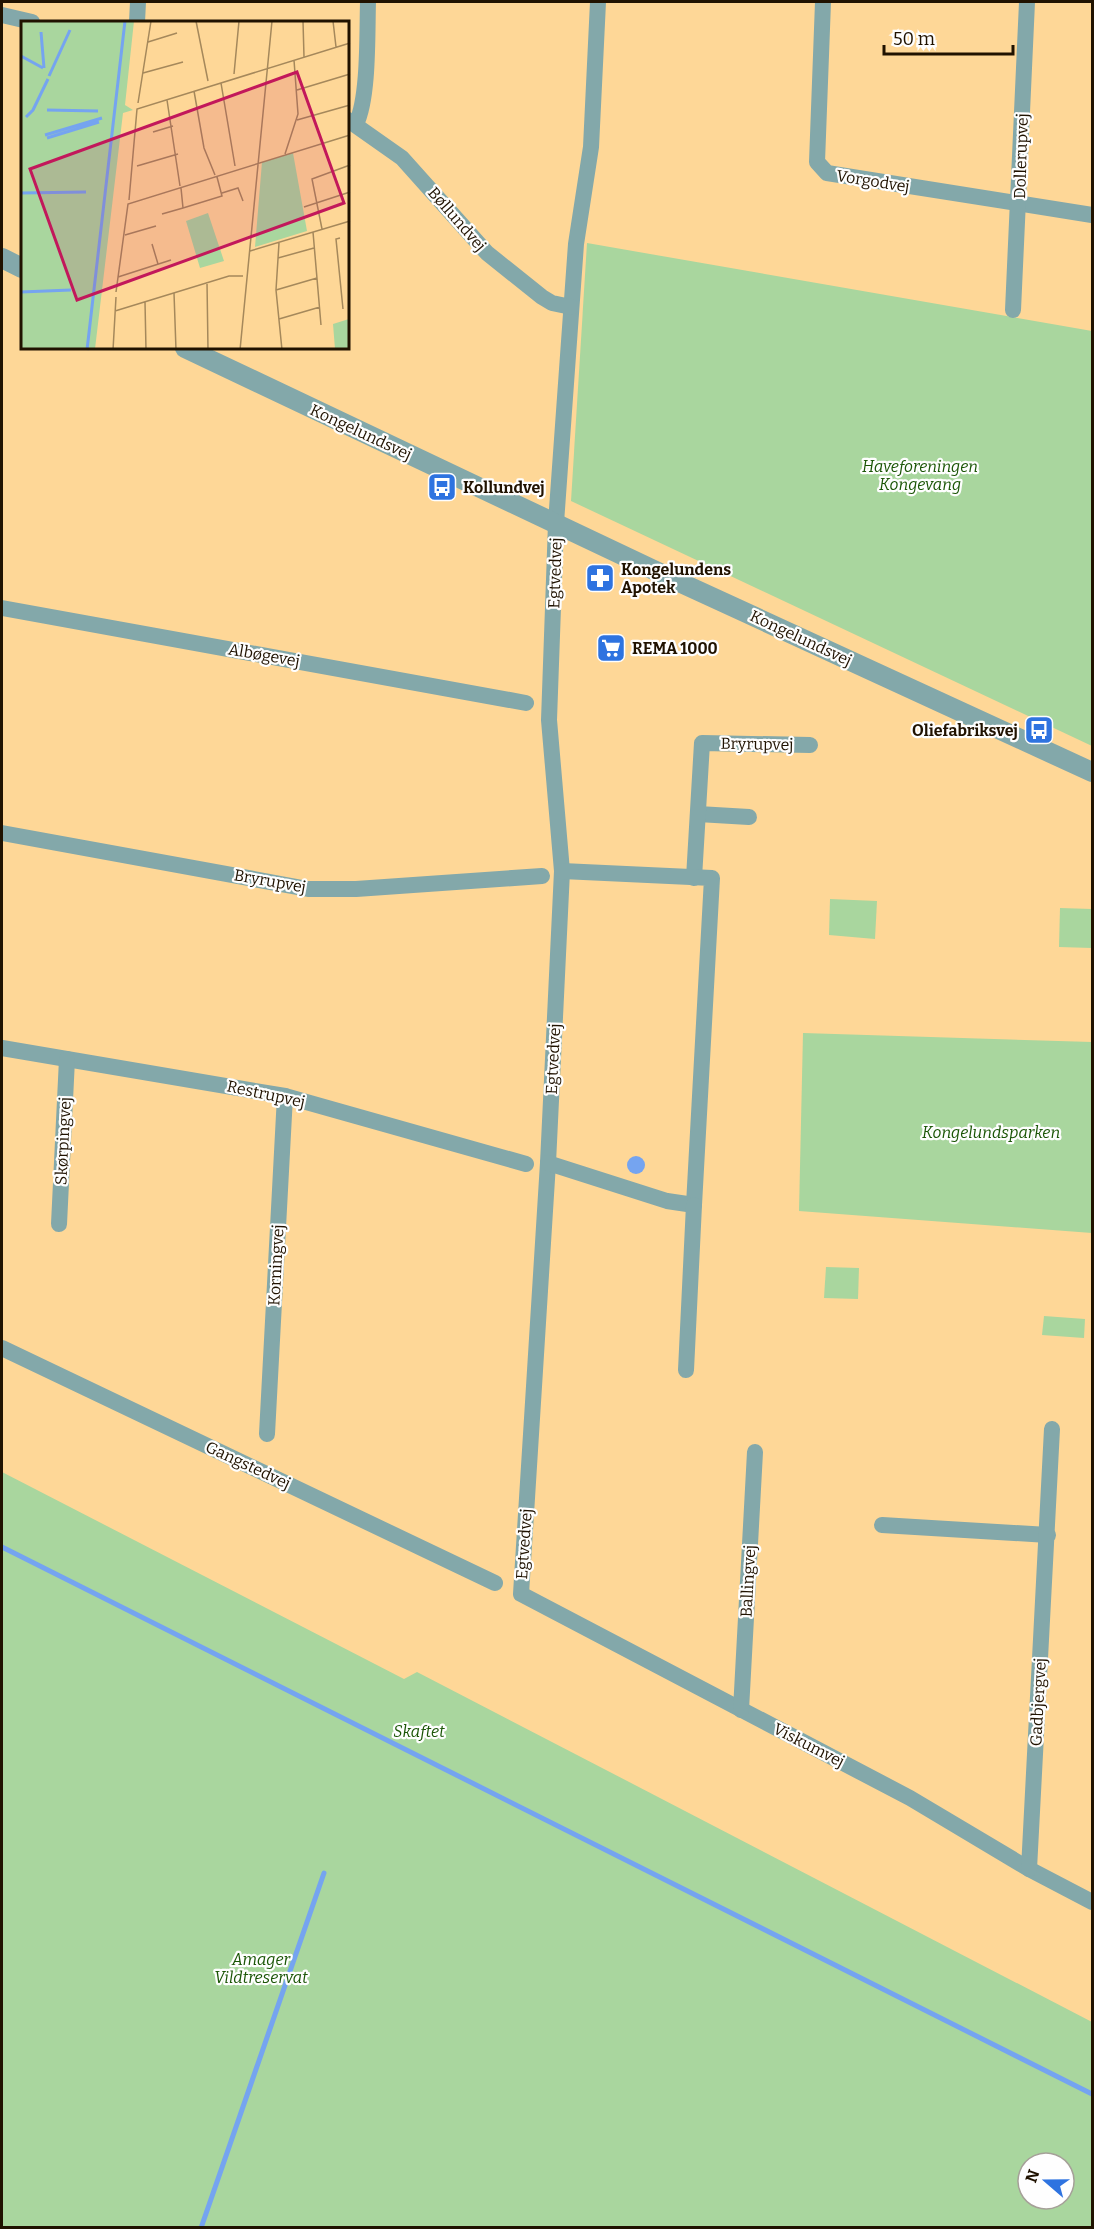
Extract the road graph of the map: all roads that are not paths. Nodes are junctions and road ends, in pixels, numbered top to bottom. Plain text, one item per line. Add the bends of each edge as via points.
1 (138, 2) edge
2 (368, 2) edge
3 (598, 2) edge
4 (823, 2) edge
5 (1027, 2) edge
6 (2, 15) edge
7 (28, 21) edge
8 (137, 21) edge
9 (352, 122) edge
10 (1019, 203) junction
11 (1092, 215) edge
12 (2, 258) edge
13 (21, 268) edge
14 (571, 307) junction
15 (1013, 310) dead end
16 (189, 350) edge
17 (556, 523) junction
18 (2, 608) edge
19 (526, 703) dead end
20 (810, 745) dead end
21 (1092, 772) edge
22 (698, 814) junction
23 (750, 817) dead end
24 (2, 833) edge
25 (562, 871) junction
26 (542, 876) dead end
27 (694, 878) junction
28 (2, 1048) edge
29 (67, 1059) junction
30 (285, 1096) junction
31 (548, 1163) junction
32 (526, 1164) dead end
33 (694, 1205) junction
34 (59, 1224) dead end
35 (2, 1348) edge
36 (686, 1370) dead end
37 (1052, 1429) dead end
38 (267, 1434) dead end
39 (755, 1452) dead end
40 (882, 1525) dead end
41 (1048, 1535) junction
42 (495, 1583) dead end
43 (521, 1594) joint
44 (741, 1710) junction
45 (1029, 1869) junction
46 (1092, 1902) edge

1 - 8 street
2 - 9 street via 361,114
3 - 14 street via 591,147
4 - 10 street, Vorgodvej via 817,162 827,173
5 - 10 street, Dollerupvej
6 - 7 street
9 - 14 street, Bøllundvej via 402,158 487,253 542,297
10 - 11 street, Vorgodvej
10 - 15 street, Dollerupvej
12 - 13 street
14 - 17 street
16 - 17 street, Kongelundsvej
17 - 21 street, Kongelundsvej
17 - 25 street, Egtvedvej via 549,720
18 - 19 street, Albøgevej
20 - 22 street, Bryrupvej via 702,743
22 - 23 street
22 - 27 street, Bryrupvej
24 - 26 street, Bryrupvej via 308,889
25 - 27 street
25 - 31 street, Egtvedvej
27 - 33 street via 712,878
28 - 29 street, Restrupvej
29 - 30 street, Restrupvej
29 - 34 street, Skørpingvej
30 - 32 street, Restrupvej
30 - 38 street, Korningvej
31 - 33 street via 667,1201
31 - 43 street, Egtvedvej
33 - 36 street
35 - 42 street, Gangstedvej
37 - 41 street, Gadbjergvej
39 - 44 street, Ballingvej
40 - 41 street
41 - 45 street, Gadbjergvej
43 - 44 street, Viskumvej
44 - 45 street, Viskumvej via 910,1798
45 - 46 street, Viskumvej

